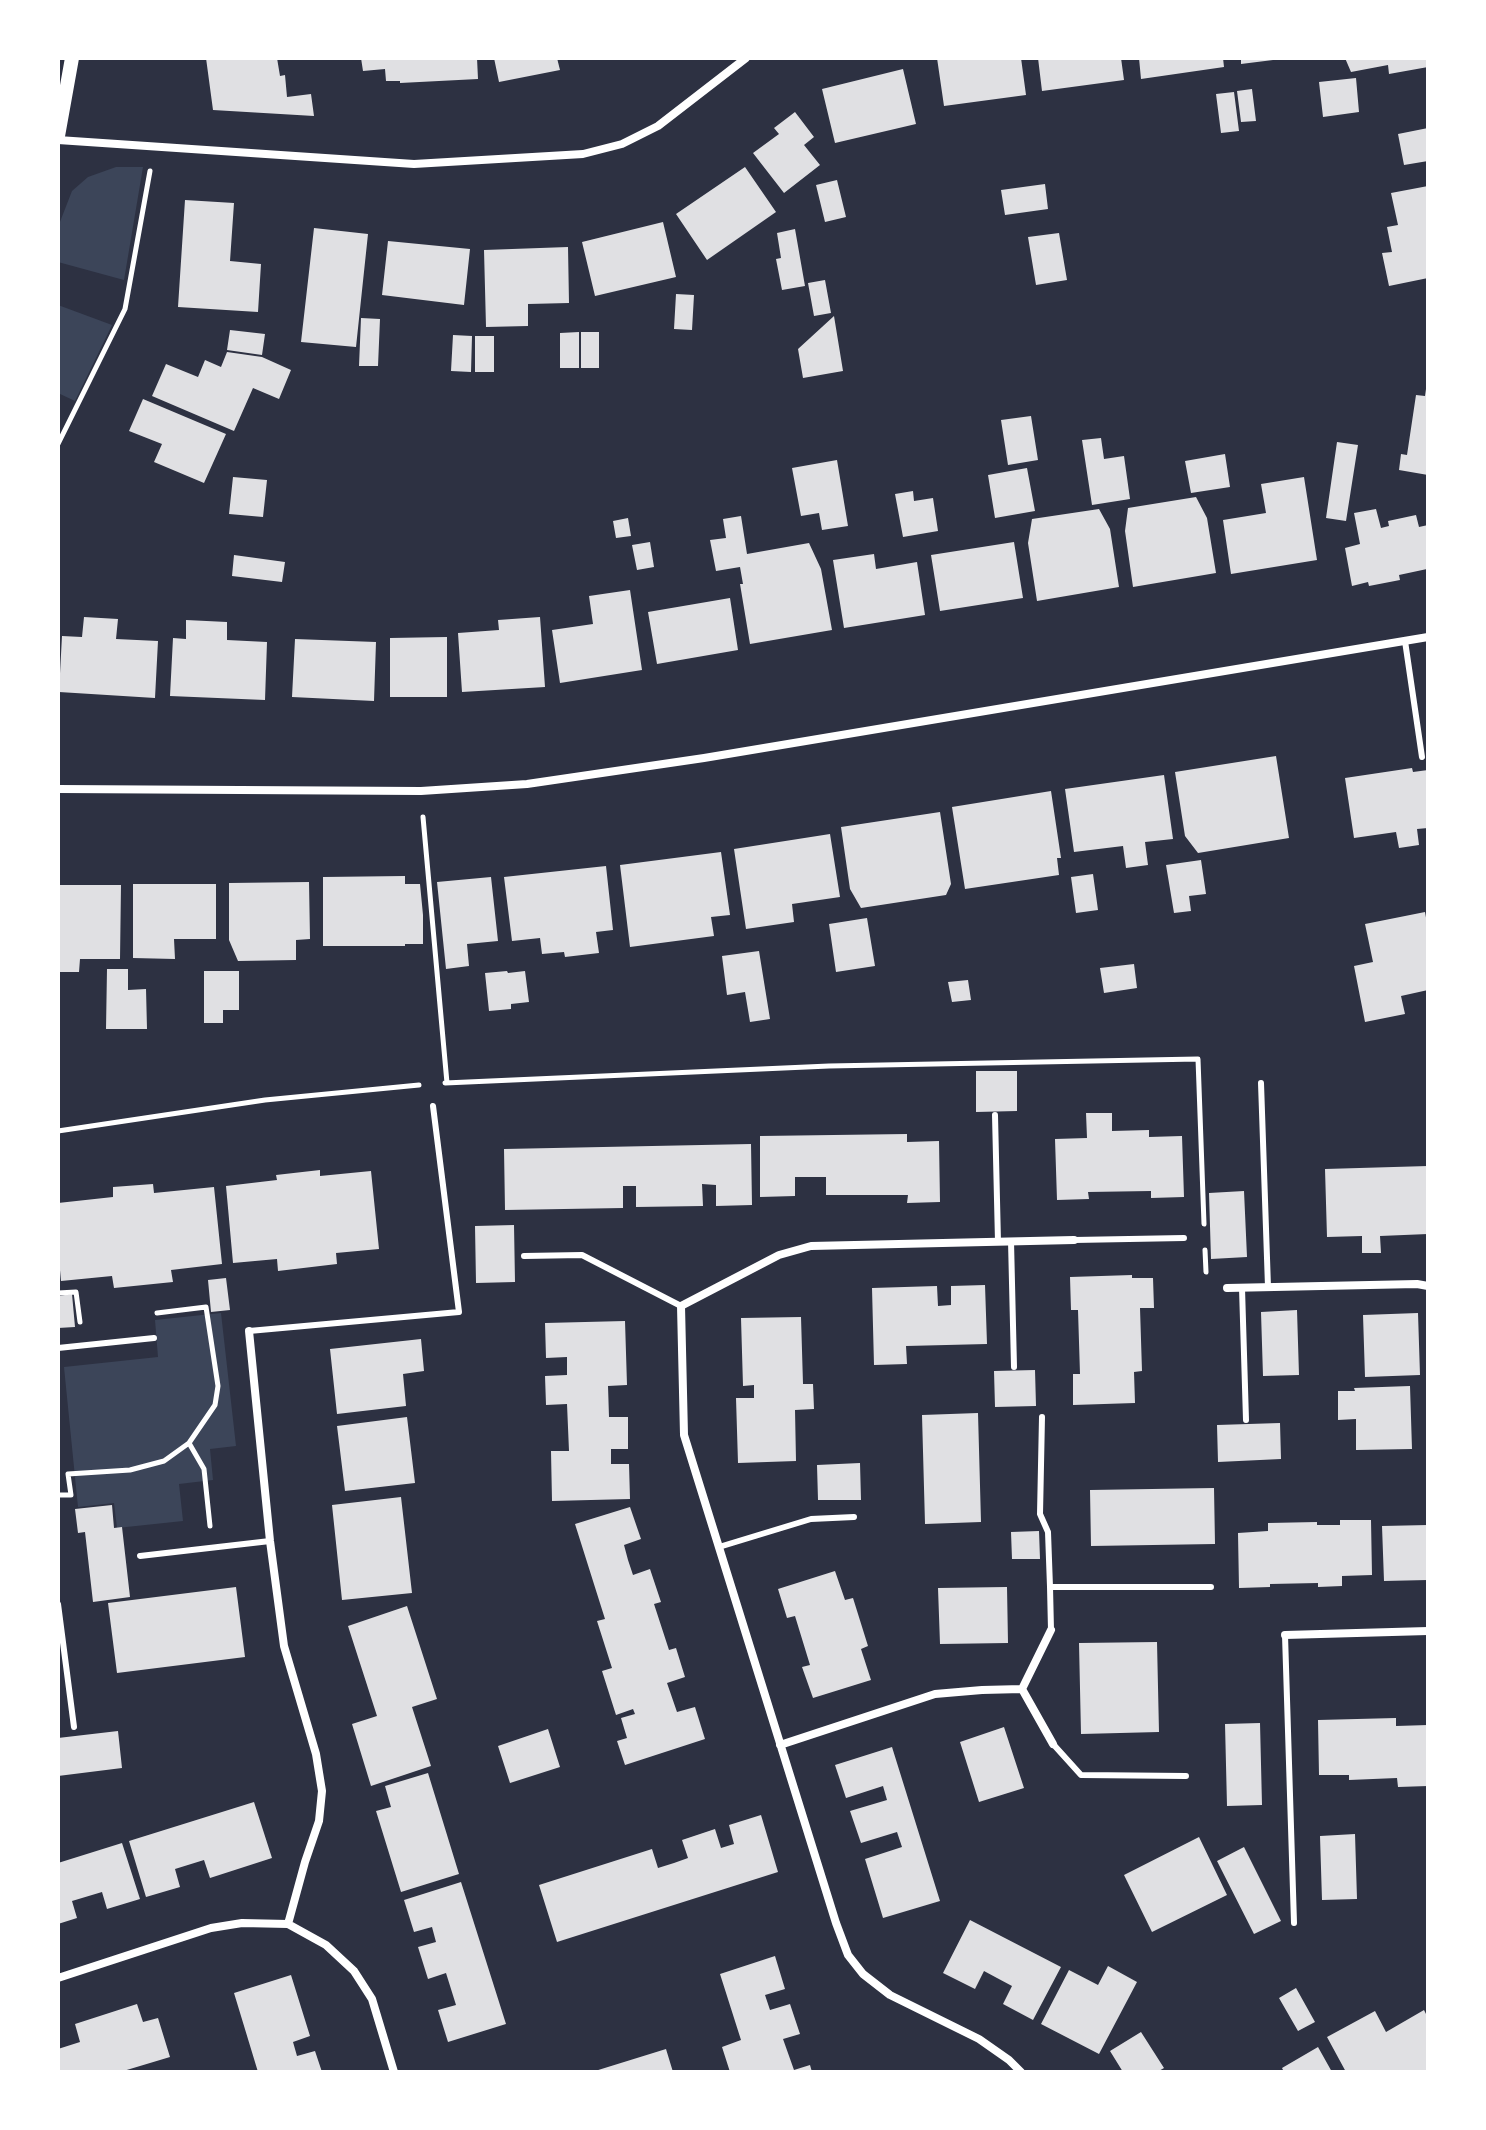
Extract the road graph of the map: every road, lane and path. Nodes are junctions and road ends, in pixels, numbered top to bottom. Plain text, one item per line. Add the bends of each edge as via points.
1 (72, 58) edge
2 (746, 58) edge
3 (58, 138) edge
4 (154, 146) junction
5 (58, 444) edge
6 (1428, 637) edge
7 (1405, 641) junction
8 (1422, 757) dead end
9 (58, 789) edge
10 (421, 791) junction
11 (447, 1083) junction
12 (1261, 1083) dead end
13 (433, 1106) dead end
14 (995, 1115) dead end
15 (58, 1131) edge
16 (1204, 1231) dead end
17 (1184, 1238) dead end
18 (1074, 1240) joint
19 (1011, 1241) junction
20 (998, 1242) junction
21 (1205, 1247) dead end
22 (524, 1256) dead end
23 (1428, 1286) edge
24 (1268, 1287) junction
25 (1227, 1288) joint
26 (1242, 1288) junction
27 (58, 1293) edge
28 (681, 1306) junction
29 (150, 1314) dead end
30 (93, 1320) dead end
31 (249, 1331) joint
32 (154, 1338) dead end
33 (58, 1348) edge
34 (1014, 1367) dead end
35 (1042, 1417) dead end
36 (1246, 1420) dead end
37 (189, 1443) junction
38 (58, 1495) edge
39 (854, 1517) dead end
40 (270, 1541) junction
41 (213, 1547) junction
42 (719, 1547) junction
43 (140, 1556) dead end
44 (1050, 1587) junction
45 (1211, 1587) dead end
46 (58, 1604) edge
47 (1051, 1630) joint
48 (1428, 1631) edge
49 (1285, 1635) joint
50 (1022, 1689) junction
51 (74, 1727) dead end
52 (1053, 1744) joint
53 (780, 1745) junction
54 (1186, 1776) dead end
55 (1294, 1923) dead end
56 (288, 1924) junction
57 (58, 1978) edge
58 (394, 2072) edge
59 (1021, 2072) edge

1 - 3 street
2 - 4 street via 658,126 622,144 583,154 414,164
3 - 4 street
4 - 5 path via 125,309
6 - 7 street
7 - 8 lane
7 - 10 street via 704,758 527,784
9 - 10 street
10 - 11 path
11 - 15 path via 265,1100
11 - 16 path via 829,1066 1198,1059
12 - 24 lane
13 - 31 lane via 459,1312
14 - 20 lane
17 - 18 lane
18 - 19 street
19 - 20 street
19 - 34 lane
20 - 28 street via 811,1246 779,1255
21 - 25 path via 1206,1278
22 - 28 lane via 582,1255
23 - 24 street
24 - 26 street
25 - 26 street
26 - 36 lane
27 - 30 path via 76,1292 79,1322
28 - 42 street via 684,1435
29 - 37 path via 206,1307 218,1386 215,1405
31 - 40 street
32 - 33 lane
35 - 44 lane via 1040,1514 1048,1532
37 - 38 path via 164,1461 130,1470 68,1474 71,1495
37 - 41 path via 204,1469
39 - 42 lane via 811,1519
40 - 41 lane
40 - 56 street via 284,1646 322,1791 319,1821
41 - 43 lane
42 - 53 street
44 - 45 lane
44 - 47 lane
46 - 51 lane
47 - 50 street
48 - 49 street
49 - 55 lane
50 - 52 street
50 - 53 street via 935,1694
52 - 54 lane via 1081,1775
53 - 59 street via 848,1955 890,1995 979,2039
56 - 57 street via 211,1928
56 - 58 street via 326,1945 354,1971 372,1999

